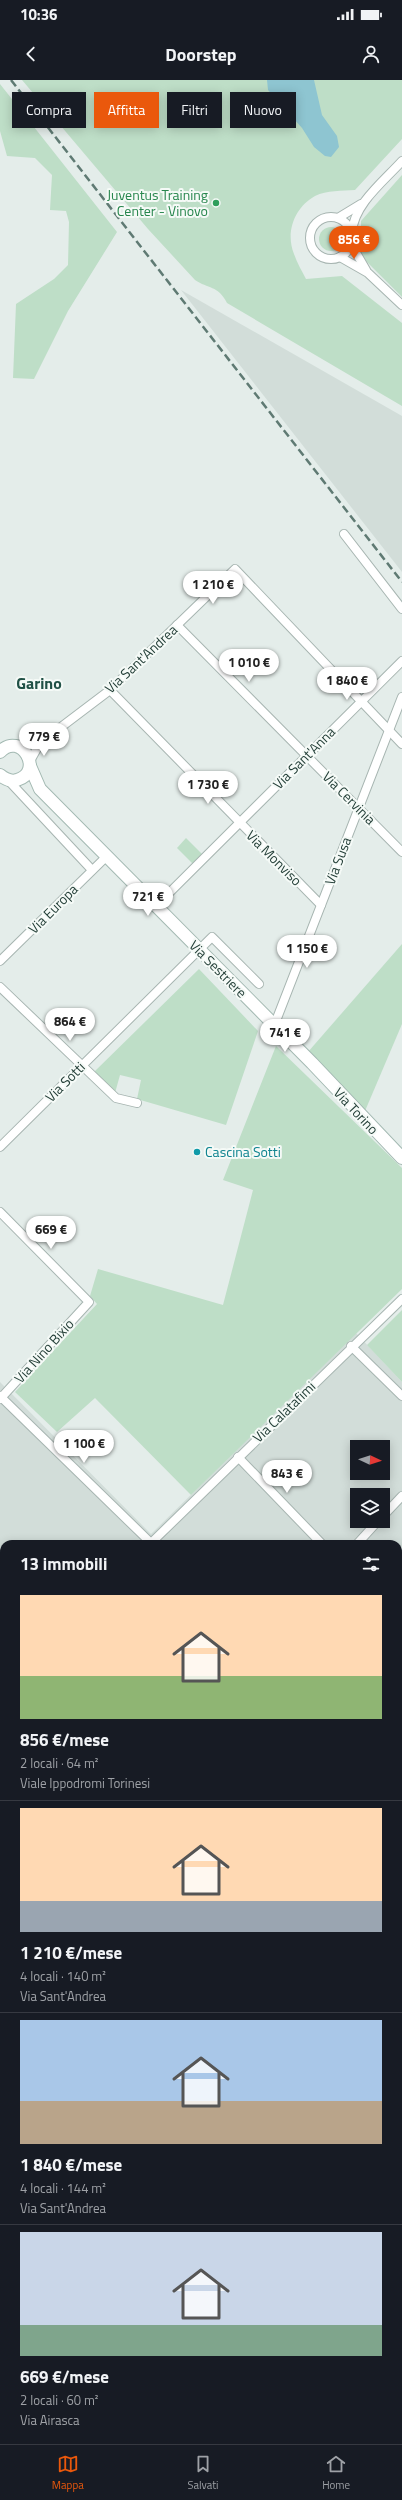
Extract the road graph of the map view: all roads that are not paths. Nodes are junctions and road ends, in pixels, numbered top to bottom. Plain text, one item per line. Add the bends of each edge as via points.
1 (402, 161) edge
2 (367, 199) junction
3 (338, 218) junction
4 (352, 237) junction
5 (340, 257) junction
6 (368, 273) junction
7 (402, 305) edge
8 (344, 534) dead end
9 (402, 609) edge
10 (177, 625) junction
11 (402, 661) edge
12 (110, 690) junction
13 (402, 697) edge
14 (361, 701) junction
15 (389, 731) junction
16 (40, 743) junction
17 (402, 744) edge
18 (5, 747) edge
19 (306, 756) junction
20 (30, 764) junction
21 (6, 780) edge
22 (40, 789) junction
23 (359, 808) junction
24 (240, 822) junction
25 (402, 852) edge
26 (106, 857) junction
27 (92, 870) junction
28 (321, 905) junction
29 (155, 907) junction
30 (199, 950) junction
31 (0, 962) edge
32 (259, 984) dead end
33 (0, 987) edge
34 (274, 1026) junction
35 (312, 1063) joint
36 (81, 1067) junction
37 (138, 1103) dead end
38 (0, 1147) edge
39 (402, 1158) edge
40 (0, 1212) edge
41 (402, 1299) edge
42 (351, 1346) junction
43 (402, 1396) edge
44 (0, 1398) edge
45 (238, 1457) junction
46 (402, 1496) edge
47 (390, 1509) edge
48 (372, 1528) edge
49 (147, 1540) edge
50 (155, 1540) edge
51 (318, 1540) edge
52 (361, 1540) edge

1 - 2 street
2 - 3 street via 351,212
2 - 4 street via 353,222
3 - 4 street via 349,226
3 - 5 street via 324,218 318,221 310,232 310,240 320,257 334,260
4 - 5 street via 346,253
4 - 6 street via 355,251
5 - 6 street
6 - 7 street
8 - 9 street
10 - 12 street, Via Sant'Andrea
10 - 14 street, Via Sant'Andrea via 235,570
10 - 19 street, Via Cervinia
11 - 14 street, Via Sant'Anna
12 - 16 street, Via Sant'Andrea
12 - 24 street, Via Monviso
13 - 15 street, Via Susa
14 - 15 street, Via Sant'Andrea
14 - 19 street, Via Sant'Anna
15 - 17 street, Via Sant'Andrea
15 - 23 street, Via Susa
16 - 18 street
16 - 20 street
18 - 20 main road via 26,752
19 - 23 street, Via Cervinia
19 - 24 street, Via Sant'Anna
20 - 21 main road via 23,777
20 - 22 main road
21 - 22 main road
21 - 27 street
22 - 26 main road, Via Sestriere
23 - 25 street, Via Cervinia
23 - 28 street, Via Susa
24 - 28 street, Via Monviso
24 - 29 street, Via Sant'Anna
26 - 27 street, Via Europa
26 - 29 main road, Via Sestriere
27 - 31 street, Via Europa
28 - 34 street, Via Susa
29 - 30 main road, Via Sestriere
30 - 32 street, Via Sotti via 212,937
30 - 34 main road, Via Sestriere
30 - 36 street, Via Sotti
33 - 36 street
34 - 35 main road, Via Sestriere
35 - 39 main road, Via Torino
36 - 37 street via 116,1098
36 - 38 street, Via Sotti
40 - 44 street, Via Nino Bixio via 89,1302
41 - 42 street, Via Calatafimi
42 - 43 street
42 - 45 street, Via Calatafimi
44 - 49 street
45 - 50 street, Via Calatafimi
45 - 51 street
46 - 47 street
48 - 52 street

